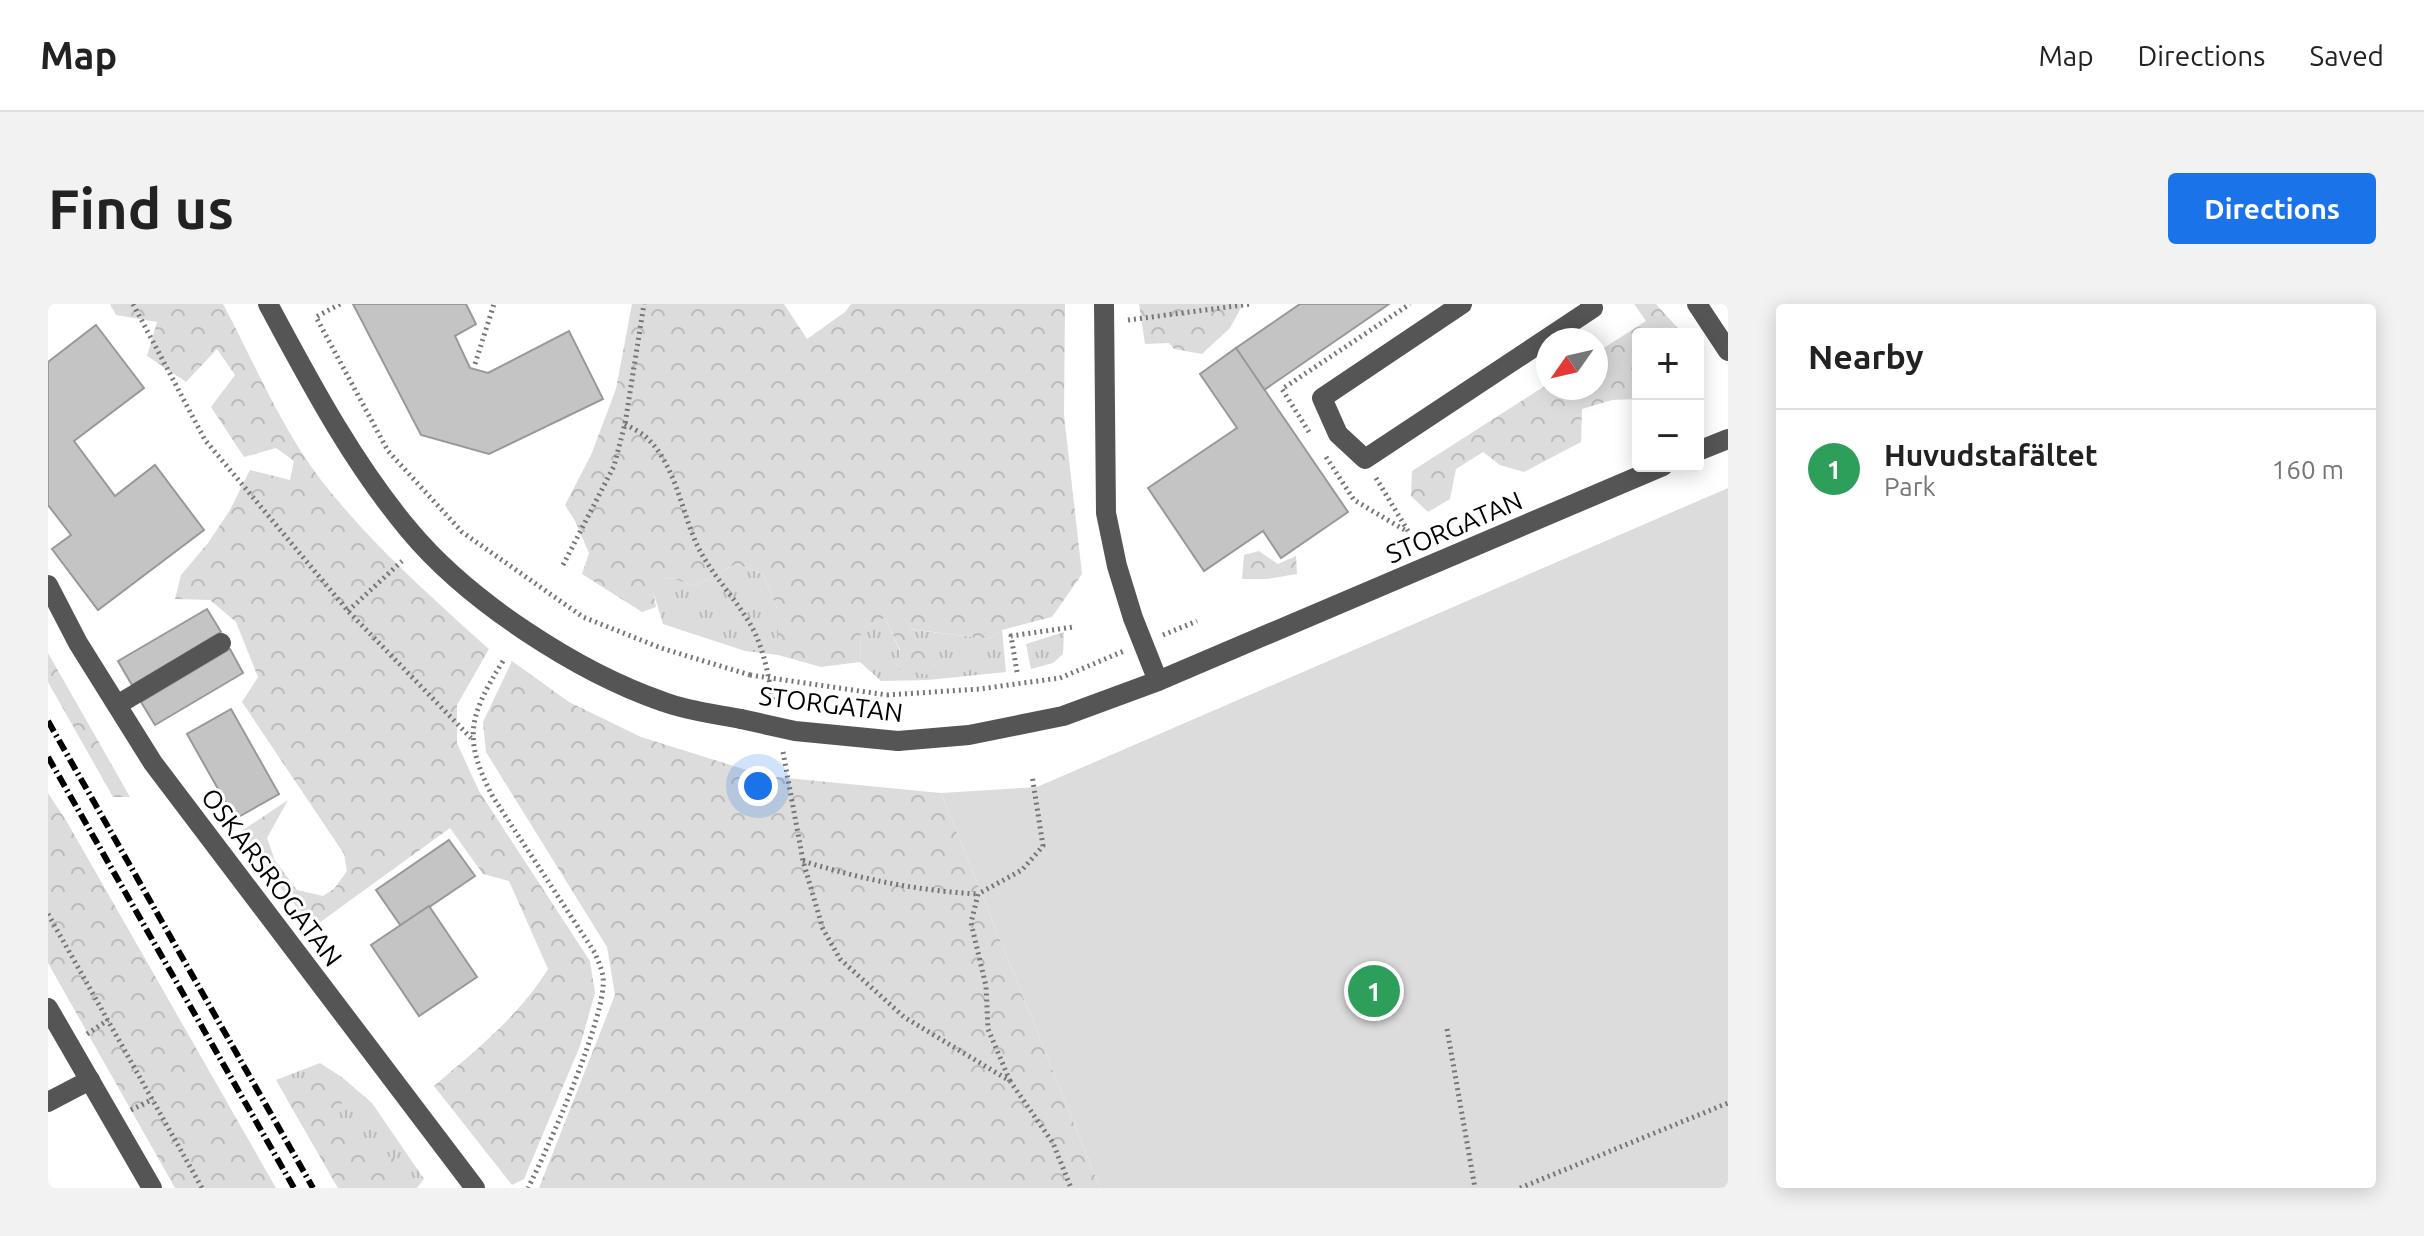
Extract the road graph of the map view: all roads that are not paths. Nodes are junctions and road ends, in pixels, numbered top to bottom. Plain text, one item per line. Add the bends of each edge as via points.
1 (268, 304) edge
2 (1104, 304) edge
3 (1462, 304) edge
4 (1590, 304) edge
5 (1697, 304) edge
6 (1728, 351) edge
7 (1728, 439) edge
8 (1704, 449) edge
9 (1649, 472) edge
10 (48, 585) edge
11 (221, 643) dead end
12 (1158, 681) junction
13 (117, 705) junction
14 (48, 1008) edge
15 (90, 1080) junction
16 (48, 1102) edge
17 (152, 1188) edge
18 (475, 1188) edge

1 - 12 street, STORGATAN, bridge via 329,417 410,532 495,608 577,664 665,703 795,731 898,741 969,735 1063,716
2 - 12 street via 1106,513 1117,566
3 - 4 street via 1322,398 1338,434 1365,459 1593,308
5 - 6 street
7 - 8 street
9 - 12 street, STORGATAN
10 - 13 street, OSKARSROGATAN
11 - 13 street
13 - 18 street, OSKARSROGATAN via 153,763
14 - 15 street
15 - 16 street
15 - 17 street

